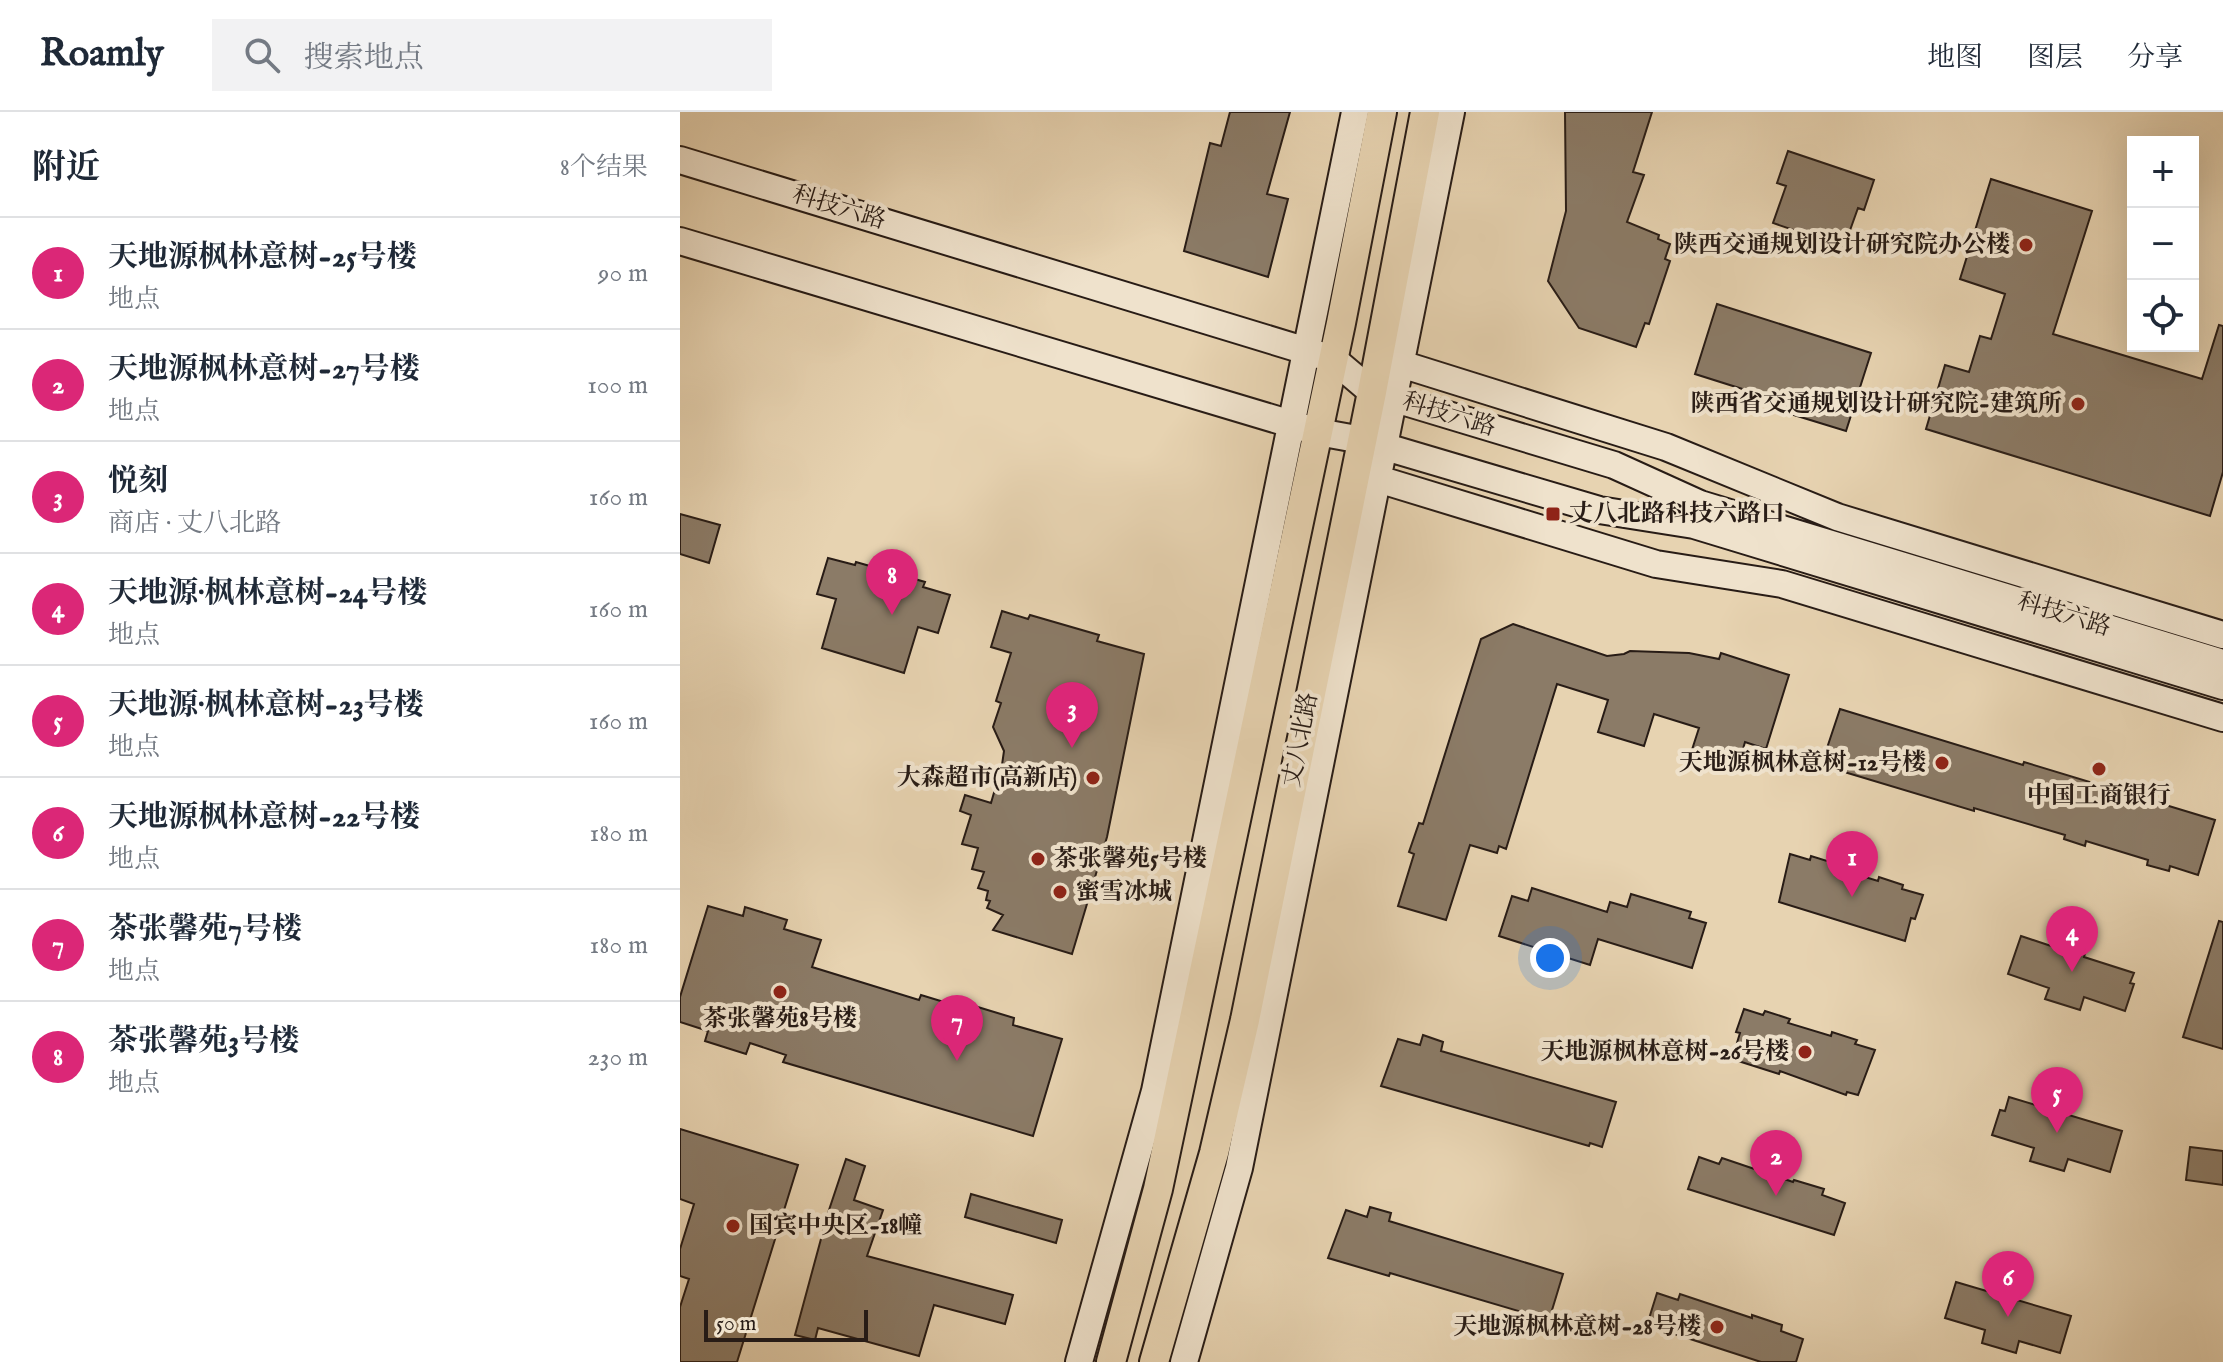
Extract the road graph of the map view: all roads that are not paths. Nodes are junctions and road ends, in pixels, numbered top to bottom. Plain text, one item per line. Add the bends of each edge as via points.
1 (1355, 112) edge
2 (1382, 112) edge
3 (1425, 112) edge
4 (1451, 112) edge
5 (680, 160) edge
6 (680, 241) edge
7 (1320, 356) junction
8 (1401, 364) junction
9 (1383, 396) junction
10 (1305, 428) junction
11 (1373, 443) junction
12 (1378, 479) junction
13 (2223, 635) edge
14 (2223, 663) edge
15 (2223, 686) edge
16 (2223, 718) edge
17 (1079, 1362) edge
18 (1111, 1362) edge
19 (1154, 1362) edge
20 (1184, 1362) edge

1 - 7 main road
2 - 7 main road, 丈八北路
3 - 9 main road, 丈八北路
4 - 8 main road
5 - 7 main road, 科技六路
6 - 10 main road, 科技六路
7 - 9 main road, 科技六路
7 - 10 main road, 丈八北路
8 - 9 main road
8 - 13 main road via 1666,447 1837,517
9 - 11 main road, 丈八北路
9 - 14 main road, 科技六路 via 1614,465 1700,504
10 - 11 main road, 科技六路
10 - 17 main road via 1155,1091
10 - 18 main road, 丈八北路 via 1158,1189
11 - 12 main road
11 - 15 main road, 科技六路 via 1599,510 1694,525
11 - 19 main road, 丈八北路 via 1214,1153
12 - 16 main road via 1656,564 1782,584
12 - 20 main road via 1239,1168

